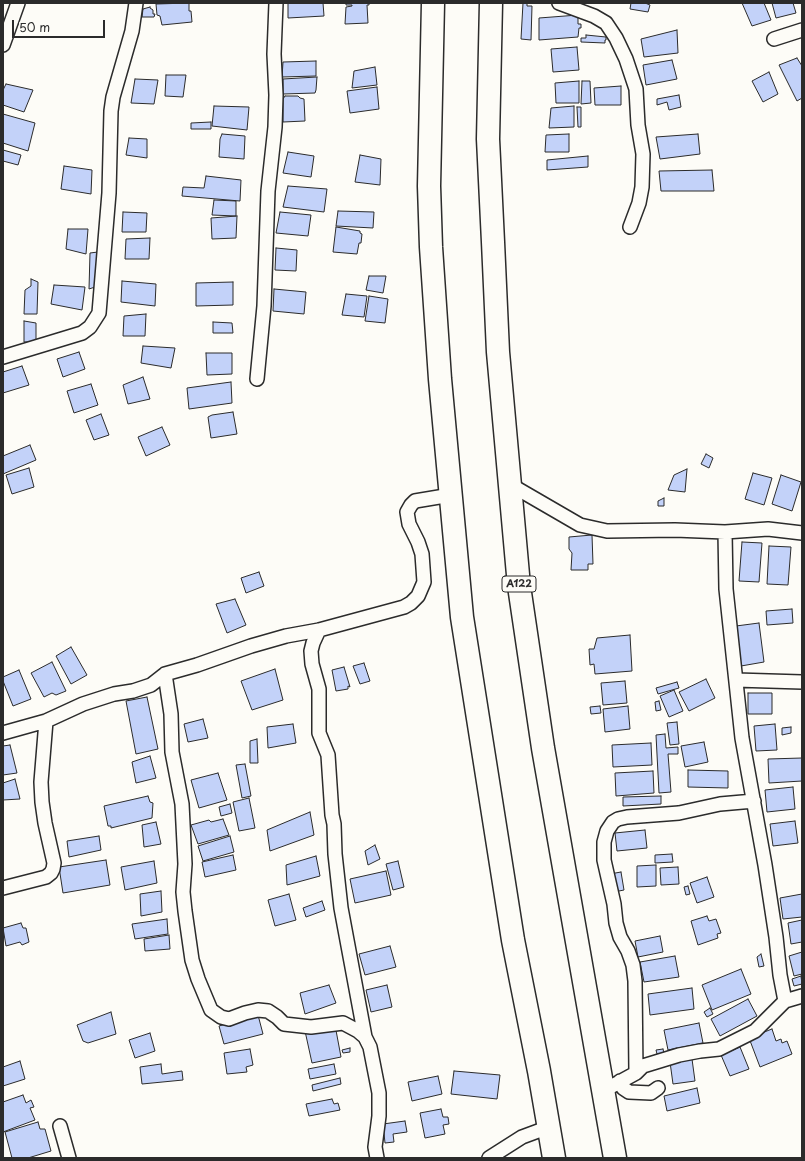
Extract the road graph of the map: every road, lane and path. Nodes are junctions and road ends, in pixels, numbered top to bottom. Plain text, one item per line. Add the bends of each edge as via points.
1 (18, 3) edge
2 (136, 3) edge
3 (276, 3) edge
4 (433, 3) edge
5 (491, 3) edge
6 (559, 3) edge
7 (802, 30) edge
8 (774, 40) dead end
9 (3, 45) edge
10 (630, 227) dead end
11 (3, 357) edge
12 (257, 379) dead end
13 (511, 485) junction
14 (451, 496) junction
15 (725, 532) junction
16 (802, 533) edge
17 (319, 630) junction
18 (165, 674) junction
19 (736, 680) junction
20 (802, 682) edge
21 (46, 721) junction
22 (3, 733) edge
23 (754, 801) junction
24 (3, 888) edge
25 (802, 996) edge
26 (785, 1001) junction
27 (365, 1037) junction
28 (636, 1073) junction
29 (611, 1086) junction
30 (658, 1088) dead end
31 (60, 1126) dead end
32 (549, 1127) junction
33 (69, 1158) edge
34 (377, 1158) edge
35 (489, 1158) edge
36 (554, 1158) edge
37 (615, 1158) edge

1 - 9 street
2 - 11 street via 132,31 111,111 109,193 99,313 90,327 82,333
3 - 12 street via 275,127 268,192 264,306
4 - 14 highway via 429,128 430,209 440,379
5 - 13 highway, A122 via 489,155 498,352
6 - 10 street via 606,23 616,38 636,89 643,154 642,187
7 - 8 street
13 - 15 street via 580,525 593,529 607,532
13 - 29 highway, A122 via 519,586 542,748
14 - 17 street via 415,502 407,512 409,524 422,554 424,582 418,596 404,607
14 - 32 highway via 462,617 487,780 513,940
15 - 16 street via 768,529
15 - 19 street via 726,589
17 - 18 street via 286,636
17 - 27 street via 311,651 319,689 319,733 328,755 335,854 342,908
18 - 21 street via 151,685 82,704
18 - 27 street via 171,714 172,752 182,804 185,911 192,960 211,1010 228,1019 258,1010 268,1011 284,1024 311,1027 343,1023
19 - 20 street
19 - 23 street via 742,738
21 - 22 street
21 - 24 street via 41,782 53,869 46,877
23 - 26 street
23 - 28 street via 720,804 679,814 627,817 613,822 607,831 604,860 616,923 633,965 635,981
25 - 26 street
26 - 28 street via 755,1031 719,1050 679,1055 643,1066
27 - 34 street via 370,1047 380,1093
28 - 29 street
29 - 30 street via 624,1088 629,1092 651,1093
29 - 37 highway, A122
31 - 33 street
32 - 35 street via 522,1137
32 - 36 highway

